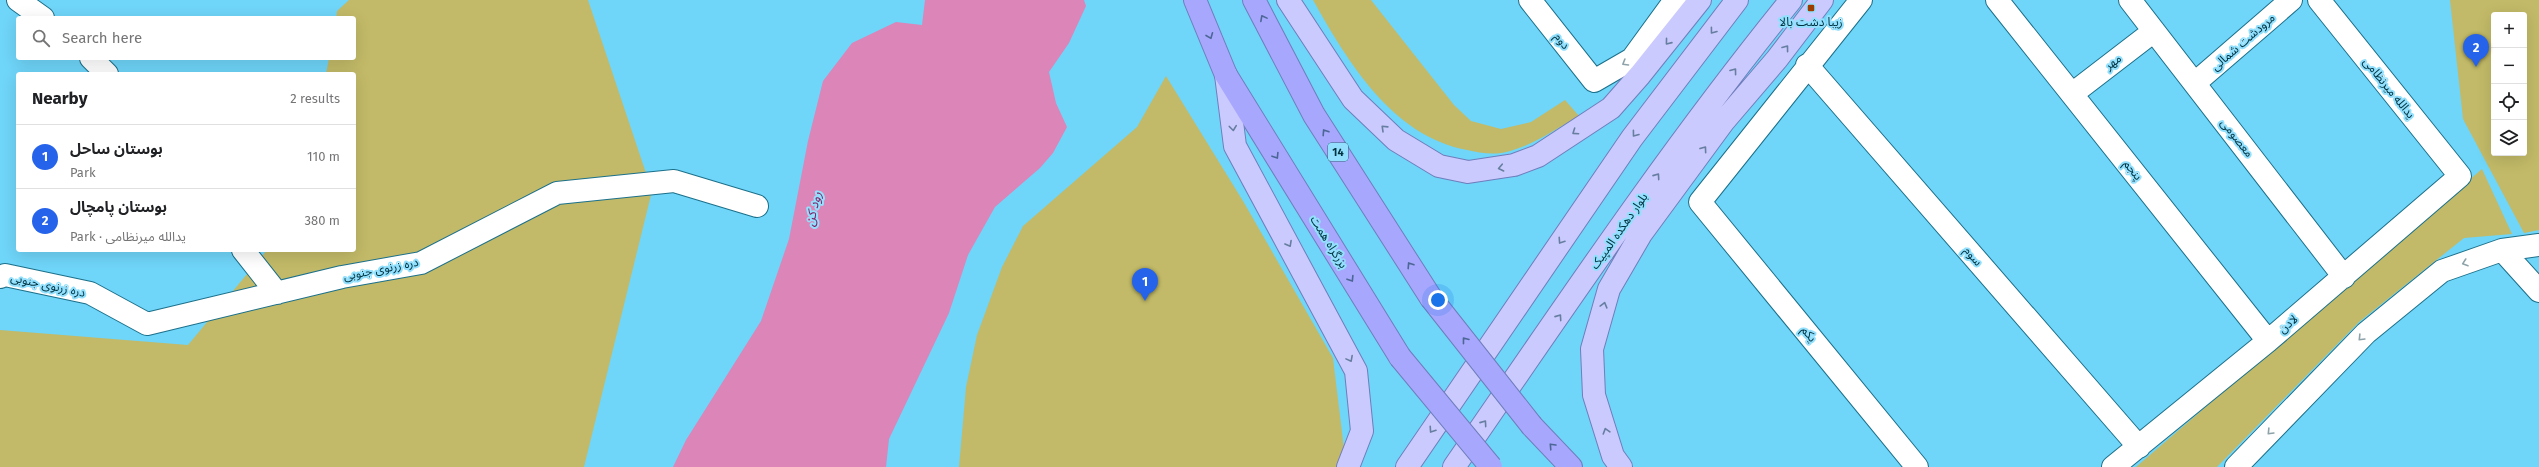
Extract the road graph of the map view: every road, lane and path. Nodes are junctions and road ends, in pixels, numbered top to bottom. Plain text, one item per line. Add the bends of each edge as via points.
1 (18, 0) edge
2 (1195, 0) edge
3 (1254, 0) edge
4 (1288, 0) edge
5 (1530, 0) edge
6 (1675, 0) edge
7 (1700, 0) edge
8 (1738, 0) edge
9 (1791, 0) edge
10 (1822, 0) edge
11 (1861, 0) edge
12 (1997, 0) edge
13 (2130, 0) edge
14 (2290, 0) edge
15 (2319, 0) edge
16 (40, 16) edge
17 (2154, 31) junction
18 (93, 60) edge
19 (1808, 65) junction
20 (104, 72) edge
21 (1226, 76) junction
22 (2194, 83) junction
23 (2072, 94) junction
24 (2460, 176) joint
25 (757, 206) dead end
26 (2539, 245) edge
27 (2502, 250) junction
28 (245, 252) edge
29 (0, 277) edge
30 (2344, 277) junction
31 (2536, 283) edge
32 (277, 293) junction
33 (2268, 341) junction
34 (2139, 447) junction
35 (2248, 463) edge
36 (1348, 467) edge
37 (1407, 467) edge
38 (1454, 467) edge
39 (1491, 467) edge
40 (1571, 467) edge
41 (1621, 467) edge
42 (1917, 467) edge
43 (2113, 467) edge

1 - 16 street
2 -> 21 highway, بزرگراه همت
40 -> 3 highway, 14, bridge via 1532,426 1431,298 1314,115
7 -> 4 main road via 1640,76 1611,108 1538,156 1514,166 1468,172 1439,166 1396,140 1353,100
6 -> 5 street, دوم via 1632,59 1594,81
8 -> 37 main road via 1632,138
38 -> 9 main road, بلوار دهکده المپیک via 1670,156
41 -> 10 main road via 1613,456 1594,395 1592,349 1609,289 1641,234 1724,121 1777,59
11 - 19 street
12 - 23 street, پنجم
13 - 17 street, معصومی
14 - 22 street, مرودشت شمالی
15 - 24 street, یدالله میرنظامی
17 - 22 street, معصومی
17 - 23 street, مهر
18 - 20 street
19 - 34 street, سوم
19 - 42 street, یکم via 1700,202
21 -> 36 main road via 1235,146 1356,371 1362,431
21 -> 39 highway, بزرگراه همت, bridge via 1400,358
22 - 30 street, معصومی
23 - 33 street, پنجم
24 - 30 street, لادن
25 - 32 street, دره زرنوی جنوبی via 674,181 557,193 421,263 342,277
26 - 27 street
27 - 31 street
27 -> 35 street via 2442,271 2366,333
28 - 32 street
29 - 32 street, دره زرنوی جنوبی via 5,275 90,293 147,324
30 - 33 street, لادن
33 - 34 street, لادن
34 - 43 street, لادن

